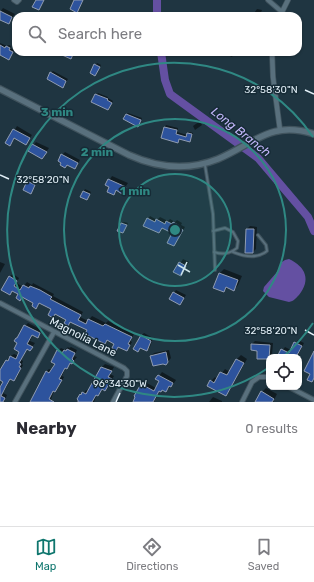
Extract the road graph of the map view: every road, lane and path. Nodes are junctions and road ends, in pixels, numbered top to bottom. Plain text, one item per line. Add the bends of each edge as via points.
1 (268, 0) edge
2 (288, 0) edge
3 (279, 12) edge
4 (282, 12) edge
5 (272, 56) edge
6 (0, 89) edge
7 (280, 130) junction
8 (314, 134) edge
9 (204, 164) junction
10 (213, 231) junction
11 (258, 235) dead end
12 (214, 252) junction
13 (233, 252) junction
14 (215, 270) dead end
15 (0, 304) edge
16 (54, 332) junction
17 (266, 377) edge
18 (295, 390) edge
19 (314, 400) edge
20 (15, 402) edge
21 (113, 402) edge
22 (242, 402) edge

1 - 3 street
2 - 4 street
5 - 7 street
6 - 9 main road via 140,160 177,167
7 - 8 main road via 299,130
7 - 9 main road via 256,138
9 - 10 lane via 213,214
10 - 12 lane
10 - 13 lane via 225,228 234,232 238,248
11 - 13 lane via 266,245 267,251 261,256 241,256
12 - 13 lane via 222,255
12 - 14 lane
15 - 16 street, Magnolia Lane
16 - 20 street
16 - 21 street, Magnolia Lane via 126,370 127,376
17 - 22 street via 259,377 252,382
18 - 19 street

